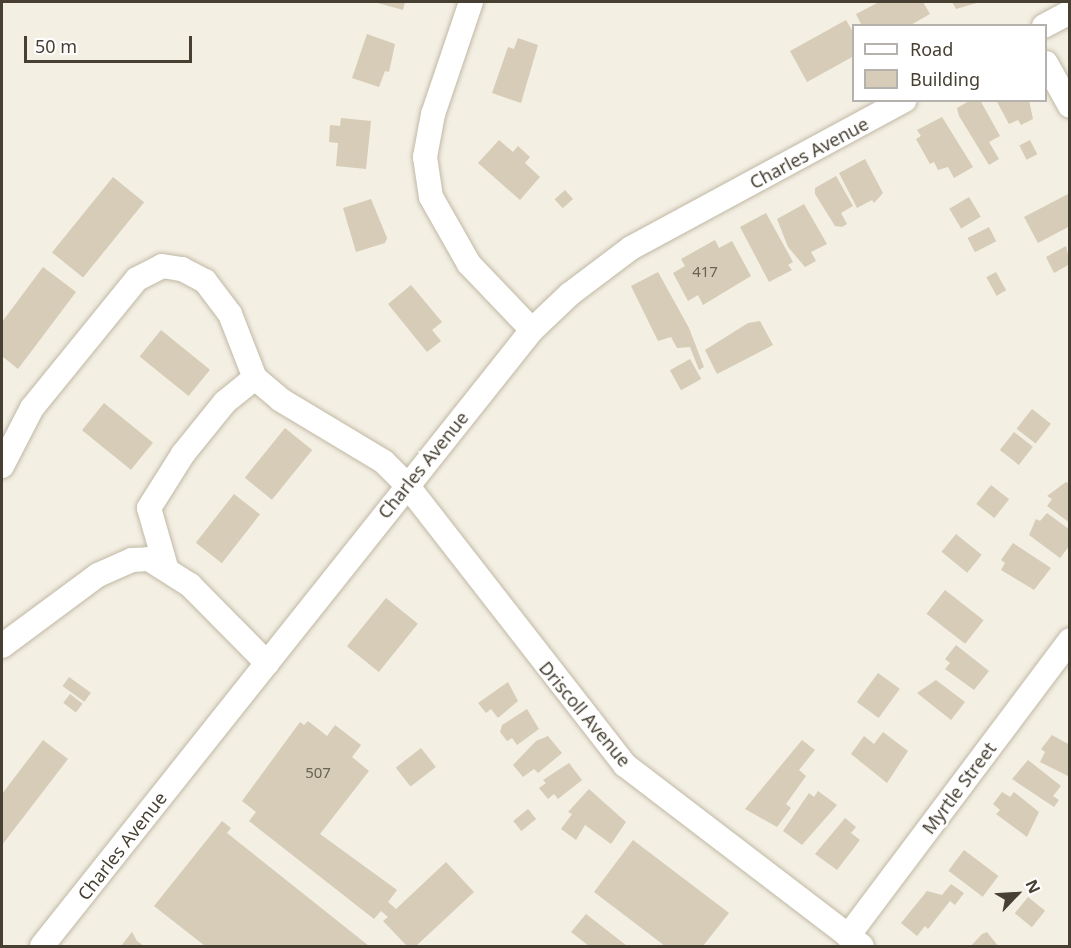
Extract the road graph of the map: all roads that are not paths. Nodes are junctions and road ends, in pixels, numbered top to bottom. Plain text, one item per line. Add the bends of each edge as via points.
1 (471, 2) edge
2 (1070, 12) edge
3 (1047, 24) edge
4 (1047, 65) edge
5 (901, 102) edge
6 (1070, 106) edge
7 (532, 330) junction
8 (255, 378) junction
9 (2, 466) edge
10 (407, 485) junction
11 (166, 567) junction
12 (1070, 640) edge
13 (2, 646) edge
14 (267, 663) junction
15 (855, 941) edge
16 (42, 946) edge

1 - 7 street via 433,114 425,157 431,197 469,264
2 - 3 street
4 - 6 street
5 - 7 street, Charles Avenue via 632,248 570,294
7 - 10 street, Charles Avenue
8 - 9 street via 219,295 190,273 162,266 137,279 75,350 32,408
8 - 10 street, Driscoll Avenue via 281,400 384,462
8 - 11 street via 225,402 183,454 149,508
10 - 14 street, Charles Avenue
10 - 15 street, Driscoll Avenue via 625,765
11 - 13 street via 149,559 132,560 98,575
11 - 14 street via 190,585
12 - 15 street, Myrtle Street
14 - 16 street, Charles Avenue

